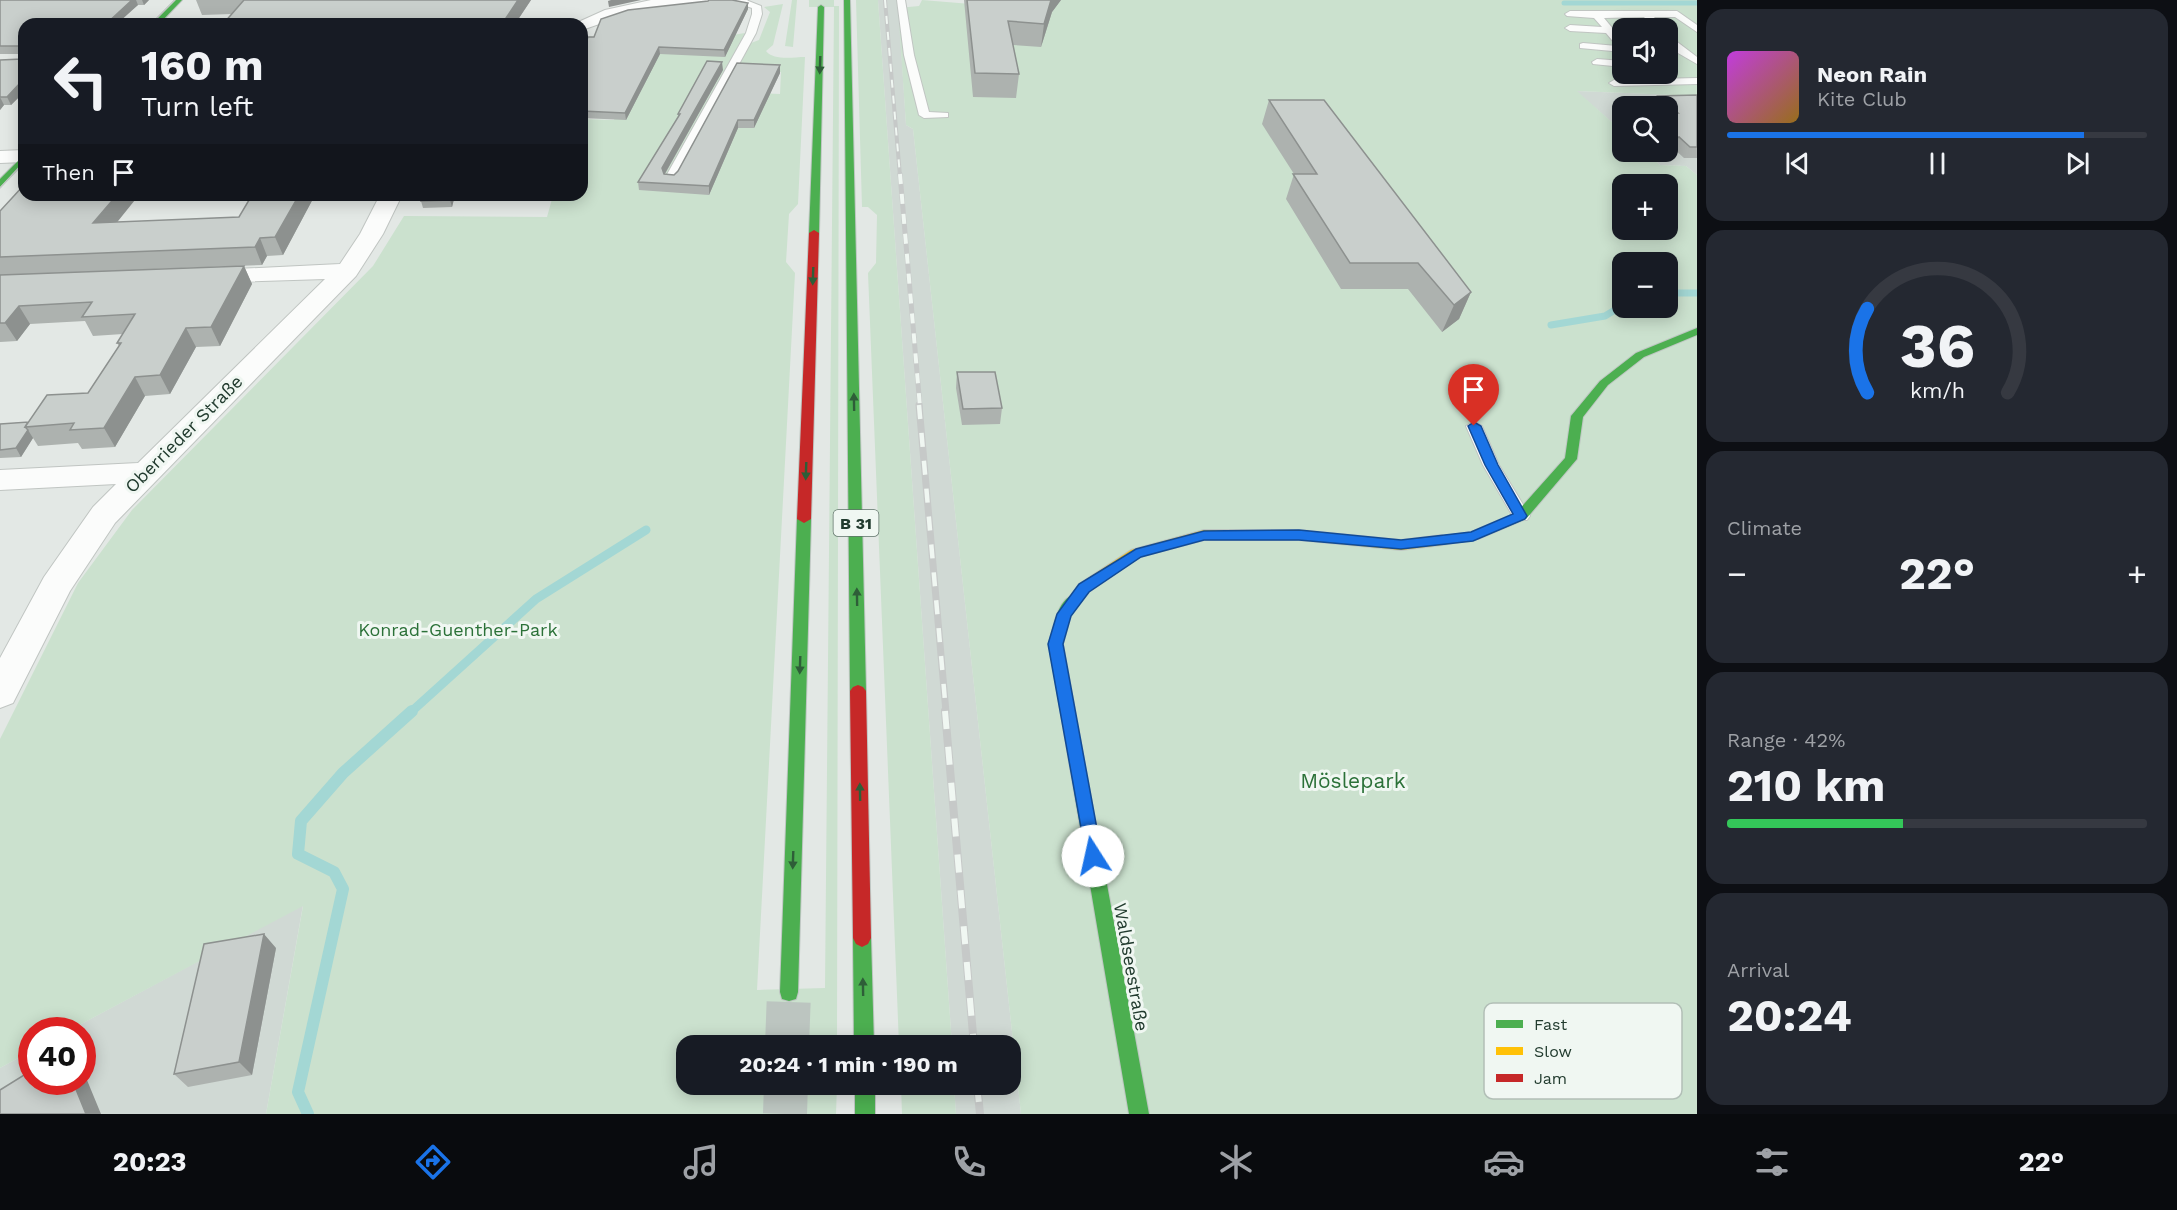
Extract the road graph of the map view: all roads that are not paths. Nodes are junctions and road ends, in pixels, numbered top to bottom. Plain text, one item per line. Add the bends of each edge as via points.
1 (179, 0) edge
2 (594, 0) edge
3 (708, 0) edge
4 (847, 0) edge
5 (901, 0) edge
6 (737, 1) edge
7 (821, 7) dead end
8 (610, 14) junction
9 (1570, 14) dead end
10 (1646, 14) junction
11 (1677, 14) junction
12 (1697, 14) edge
13 (1597, 15) junction
14 (161, 18) edge
15 (1650, 18) edge
16 (588, 23) edge
17 (1570, 28) dead end
18 (1697, 29) edge
19 (1610, 30) junction
20 (1612, 33) edge
21 (1583, 46) dead end
22 (1612, 47) edge
23 (1678, 48) edge
24 (1697, 61) edge
25 (1598, 62) dead end
26 (1612, 63) edge
27 (1678, 80) edge
28 (1697, 81) edge
29 (944, 116) dead end
30 (0, 157) edge
31 (18, 157) edge
32 (18, 164) edge
33 (671, 178) edge
34 (0, 184) edge
35 (389, 201) edge
36 (346, 271) junction
37 (178, 277) edge
38 (1697, 331) edge
39 (1474, 426) dead end
40 (143, 473) junction
41 (0, 480) edge
42 (1521, 516) junction
43 (0, 693) edge
44 (789, 992) tunnel mouth
45 (864, 1035) edge
46 (865, 1095) edge
47 (865, 1114) edge
48 (1139, 1114) edge

1 - 14 main road
2 - 8 street
3 - 8 street
45 -> 4 main road, B 31
5 - 29 lane via 924,115
6 - 33 lane via 756,6 757,14 741,54
7 -> 44 main road
8 - 16 street
9 - 13 lane
10 - 11 lane
10 - 13 lane
10 - 15 lane
11 - 12 lane
11 - 18 lane
13 - 19 lane
17 - 19 lane
19 - 20 lane
21 - 22 lane
23 - 24 lane
25 - 26 lane
27 - 28 lane
30 - 31 street
32 - 34 main road
35 - 36 street, Oberrieder Straße via 365,247
36 - 37 street
36 - 40 street, Oberrieder Straße
38 - 42 main road, Waldseestraße via 1640,355 1605,383 1577,416 1571,459
39 - 42 lane
40 - 41 street
40 - 43 street, Oberrieder Straße via 104,515 56,586
42 - 48 main road, Waldseestraße via 1473,536 1401,544 1299,535 1204,535 1136,554 1084,588 1064,614 1056,644
46 - 47 main road

